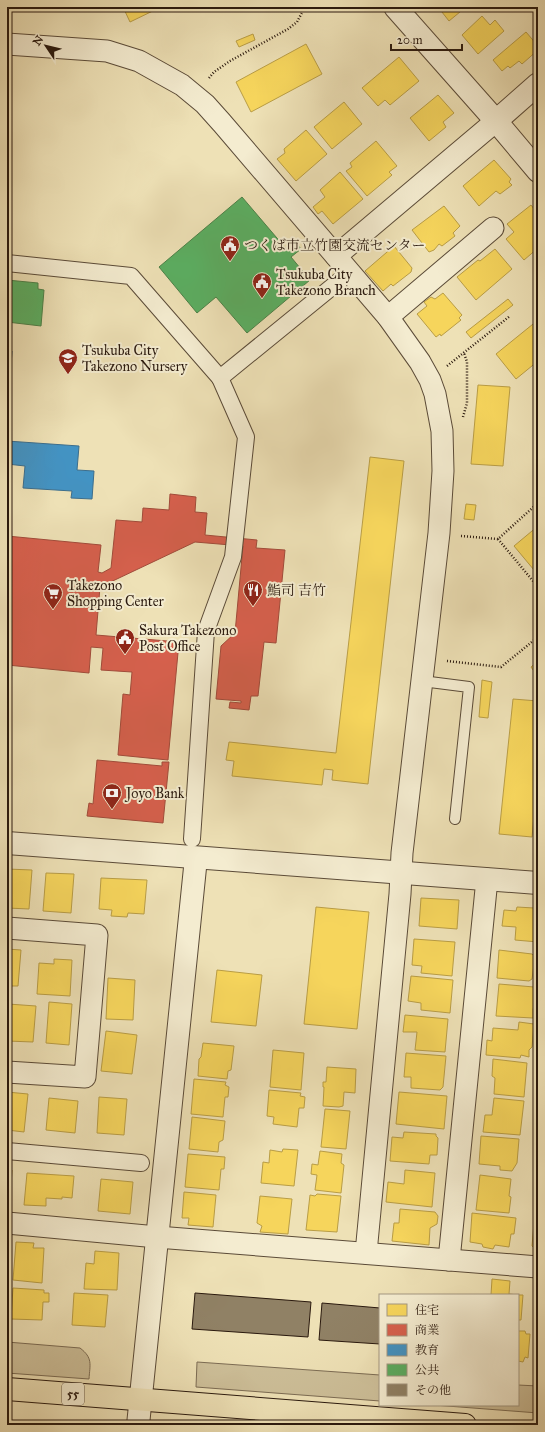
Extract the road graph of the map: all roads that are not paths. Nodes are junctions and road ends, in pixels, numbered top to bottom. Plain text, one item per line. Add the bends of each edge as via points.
1 (395, 7) edge
2 (7, 44) edge
3 (538, 84) edge
4 (496, 121) junction
5 (538, 171) edge
6 (493, 228) dead end
7 (336, 256) junction
8 (7, 263) edge
9 (349, 273) junction
10 (388, 317) junction
11 (220, 378) junction
12 (422, 681) junction
13 (455, 819) dead end
14 (7, 843) edge
15 (194, 848) junction
16 (401, 872) junction
17 (486, 879) junction
18 (538, 883) edge
19 (7, 928) edge
20 (7, 1072) edge
21 (7, 1151) edge
22 (141, 1163) dead end
23 (7, 1223) edge
24 (157, 1237) junction
25 (366, 1253) junction
26 (449, 1260) junction
27 (538, 1267) edge
28 (7, 1389) edge
29 (140, 1399) junction
30 (138, 1425) edge
31 (465, 1425) edge

1 - 4 street
2 - 7 street via 107,51 138,61 182,85 205,104
3 - 4 street
4 - 5 street
4 - 7 street
6 - 10 street
7 - 9 street
8 - 11 street via 131,276
9 - 10 street
9 - 11 street
10 - 12 street via 430,380 442,431 443,471 439,533
11 - 15 street via 246,437 233,557 206,631
12 - 13 lane via 469,687
12 - 16 street
14 - 15 street
15 - 16 street
15 - 24 street
16 - 17 street
16 - 25 street
17 - 18 street
17 - 26 street
19 - 20 street via 97,935 85,1077
21 - 22 street
23 - 24 street
24 - 25 street
24 - 29 street
25 - 26 street
26 - 27 street
28 - 29 main road, 55
29 - 30 street
29 - 31 main road, 55

